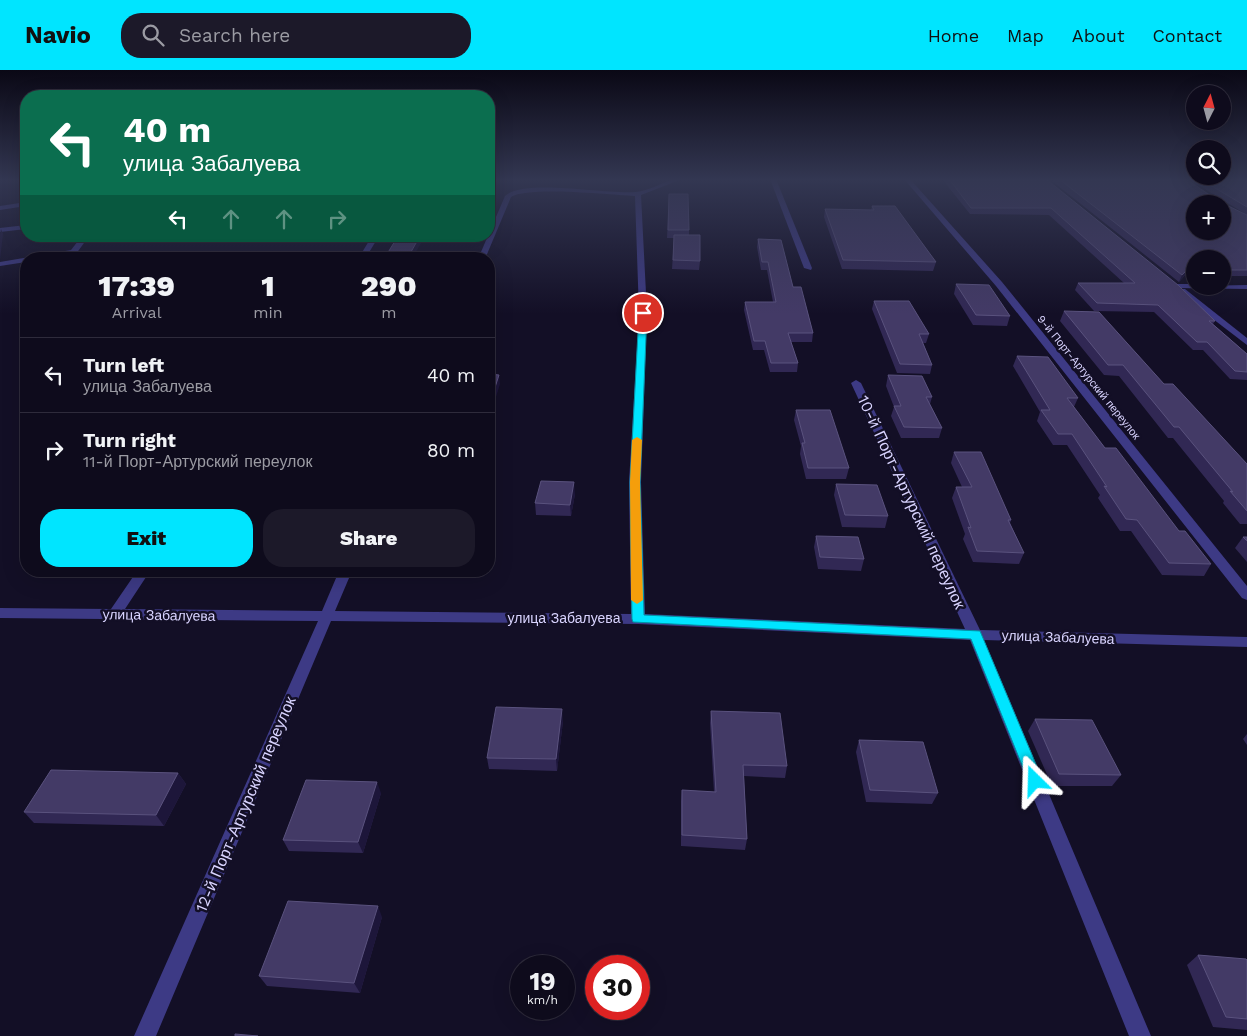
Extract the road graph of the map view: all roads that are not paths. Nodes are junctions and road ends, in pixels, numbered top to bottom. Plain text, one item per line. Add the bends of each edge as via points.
1 (639, 224) edge
2 (791, 224) edge
3 (946, 224) edge
4 (20, 227) edge
5 (0, 230) edge
6 (81, 242) edge
7 (73, 252) edge
8 (20, 261) edge
9 (0, 264) edge
10 (808, 268) dead end
11 (1168, 280) edge
12 (1175, 286) junction
13 (1247, 287) edge
14 (1247, 342) edge
15 (856, 383) dead end
16 (140, 577) edge
17 (343, 577) edge
18 (1247, 595) edge
19 (0, 613) edge
20 (114, 614) junction
21 (326, 616) junction
22 (638, 619) junction
23 (976, 635) junction
24 (1247, 642) edge
25 (145, 1036) edge
26 (1140, 1036) edge

1 - 22 street via 643,313 635,482
2 - 10 street
3 - 18 street, 9-й Порт-Артурский переулок via 999,284
4 - 5 street
6 - 7 street
8 - 9 street
11 - 12 street
12 - 13 street
12 - 14 street
15 - 23 street, 10-й Порт-Артурский переулок
16 - 20 street
17 - 21 street, 12-й Порт-Артурский переулок
19 - 20 street, улица Забалуева
20 - 21 street, улица Забалуева
21 - 22 street, улица Забалуева
21 - 25 street, 12-й Порт-Артурский переулок
22 - 23 street, улица Забалуева
23 - 24 street, улица Забалуева
23 - 26 street, 10-й Порт-Артурский переулок

